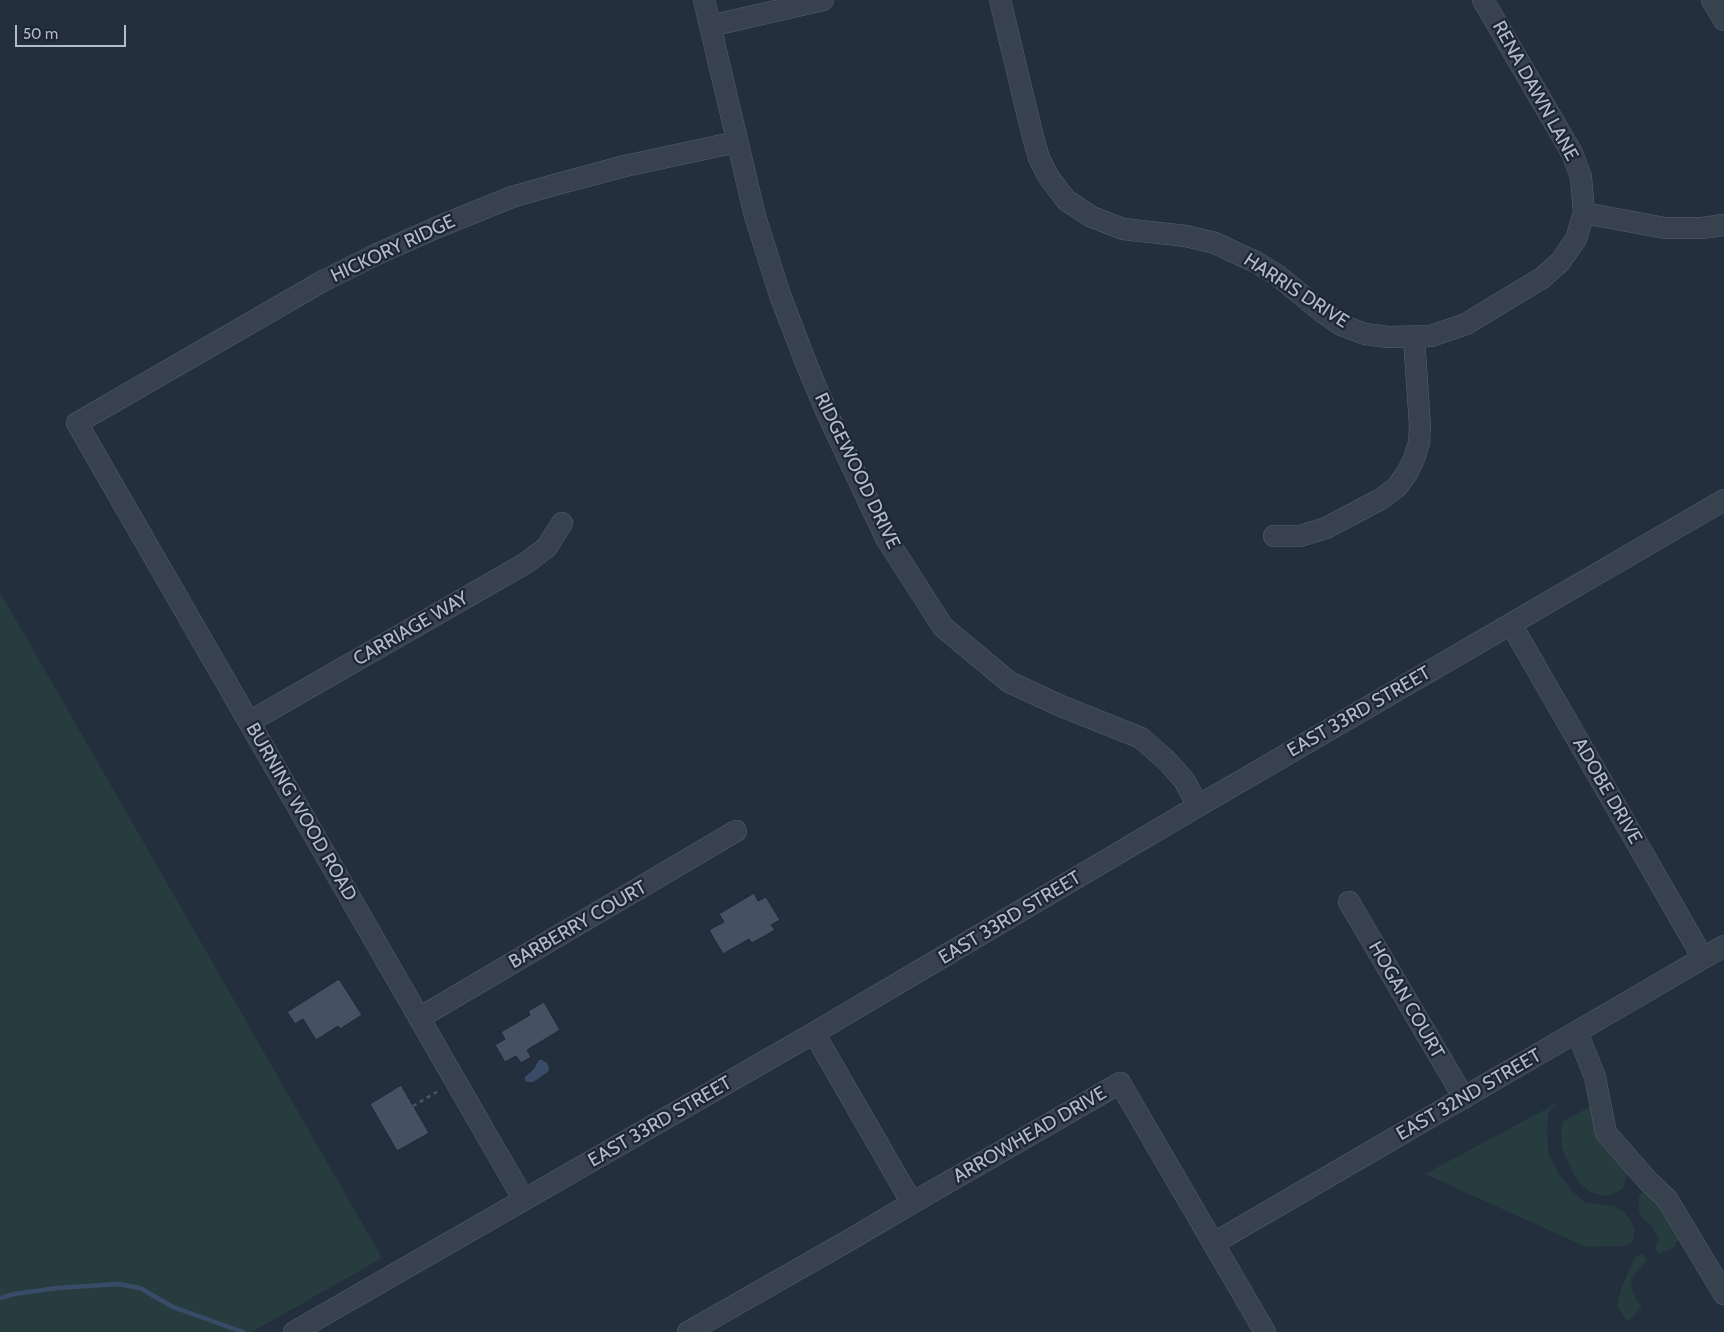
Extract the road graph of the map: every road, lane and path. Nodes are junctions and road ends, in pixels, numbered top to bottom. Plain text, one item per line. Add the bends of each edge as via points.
1 (704, 0) edge
2 (823, 0) edge
3 (1000, 0) edge
4 (1483, 0) edge
5 (1712, 0) edge
6 (1724, 20) edge
7 (710, 26) junction
8 (736, 142) junction
9 (1584, 213) junction
10 (1724, 225) edge
11 (1414, 338) junction
12 (77, 423) joint
13 (1724, 500) edge
14 (562, 523) dead end
15 (1274, 536) dead end
16 (1511, 624) junction
17 (249, 722) junction
18 (1198, 806) junction
19 (736, 832) dead end
20 (1349, 902) dead end
21 (1724, 946) edge
22 (1703, 958) junction
23 (419, 1018) junction
24 (1577, 1032) junction
25 (814, 1033) junction
26 (454, 1079) junction
27 (1464, 1098) junction
28 (413, 1106) dead end
29 (524, 1200) junction
30 (912, 1203) junction
31 (1214, 1243) junction
32 (1724, 1294) edge
33 (294, 1332) edge
34 (688, 1332) edge
35 (1264, 1332) edge

1 - 7 street, RIDGEWOOD DRIVE
2 - 7 street
3 - 11 street, HARRIS DRIVE via 1039,158 1066,200 1092,217 1123,229 1186,236 1214,243 1256,262 1341,325 1365,334
4 - 9 street, RENA DAWN LANE via 1572,153 1581,177
5 - 6 street
7 - 8 street, RIDGEWOOD DRIVE
8 - 12 street, HICKORY RIDGE via 580,178 512,198 438,227 323,281
8 - 18 street, RIDGEWOOD DRIVE via 780,295 808,368 886,538 943,627 1009,682 1141,738 1184,780
9 - 10 street via 1665,228
9 - 11 street, HARRIS DRIVE via 1576,239 1560,262 1542,278 1466,324
11 - 15 street via 1420,426 1419,443 1407,473 1397,487 1381,499 1326,528 1300,536
12 - 17 street, BURNING WOOD ROAD
13 - 16 street, EAST 33RD STREET
14 - 17 street, CARRIAGE WAY via 547,547 526,563
16 - 18 street, EAST 33RD STREET
16 - 22 street, ADOBE DRIVE
17 - 23 street, BURNING WOOD ROAD
18 - 25 street, EAST 33RD STREET
19 - 23 street, BARBERRY COURT
20 - 27 street, HOGAN COURT
21 - 22 street, EAST 32ND STREET
22 - 24 street, EAST 32ND STREET
23 - 26 street, BURNING WOOD ROAD
24 - 27 street, EAST 32ND STREET
24 - 32 street via 1595,1077 1606,1132 1667,1199
25 - 29 street, EAST 33RD STREET
25 - 30 street
26 - 28 path
26 - 29 street, BURNING WOOD ROAD
27 - 31 street, EAST 32ND STREET
29 - 33 street, EAST 33RD STREET
30 - 31 street, ARROWHEAD DRIVE via 1120,1083
30 - 34 street
31 - 35 street, ARROWHEAD DRIVE

